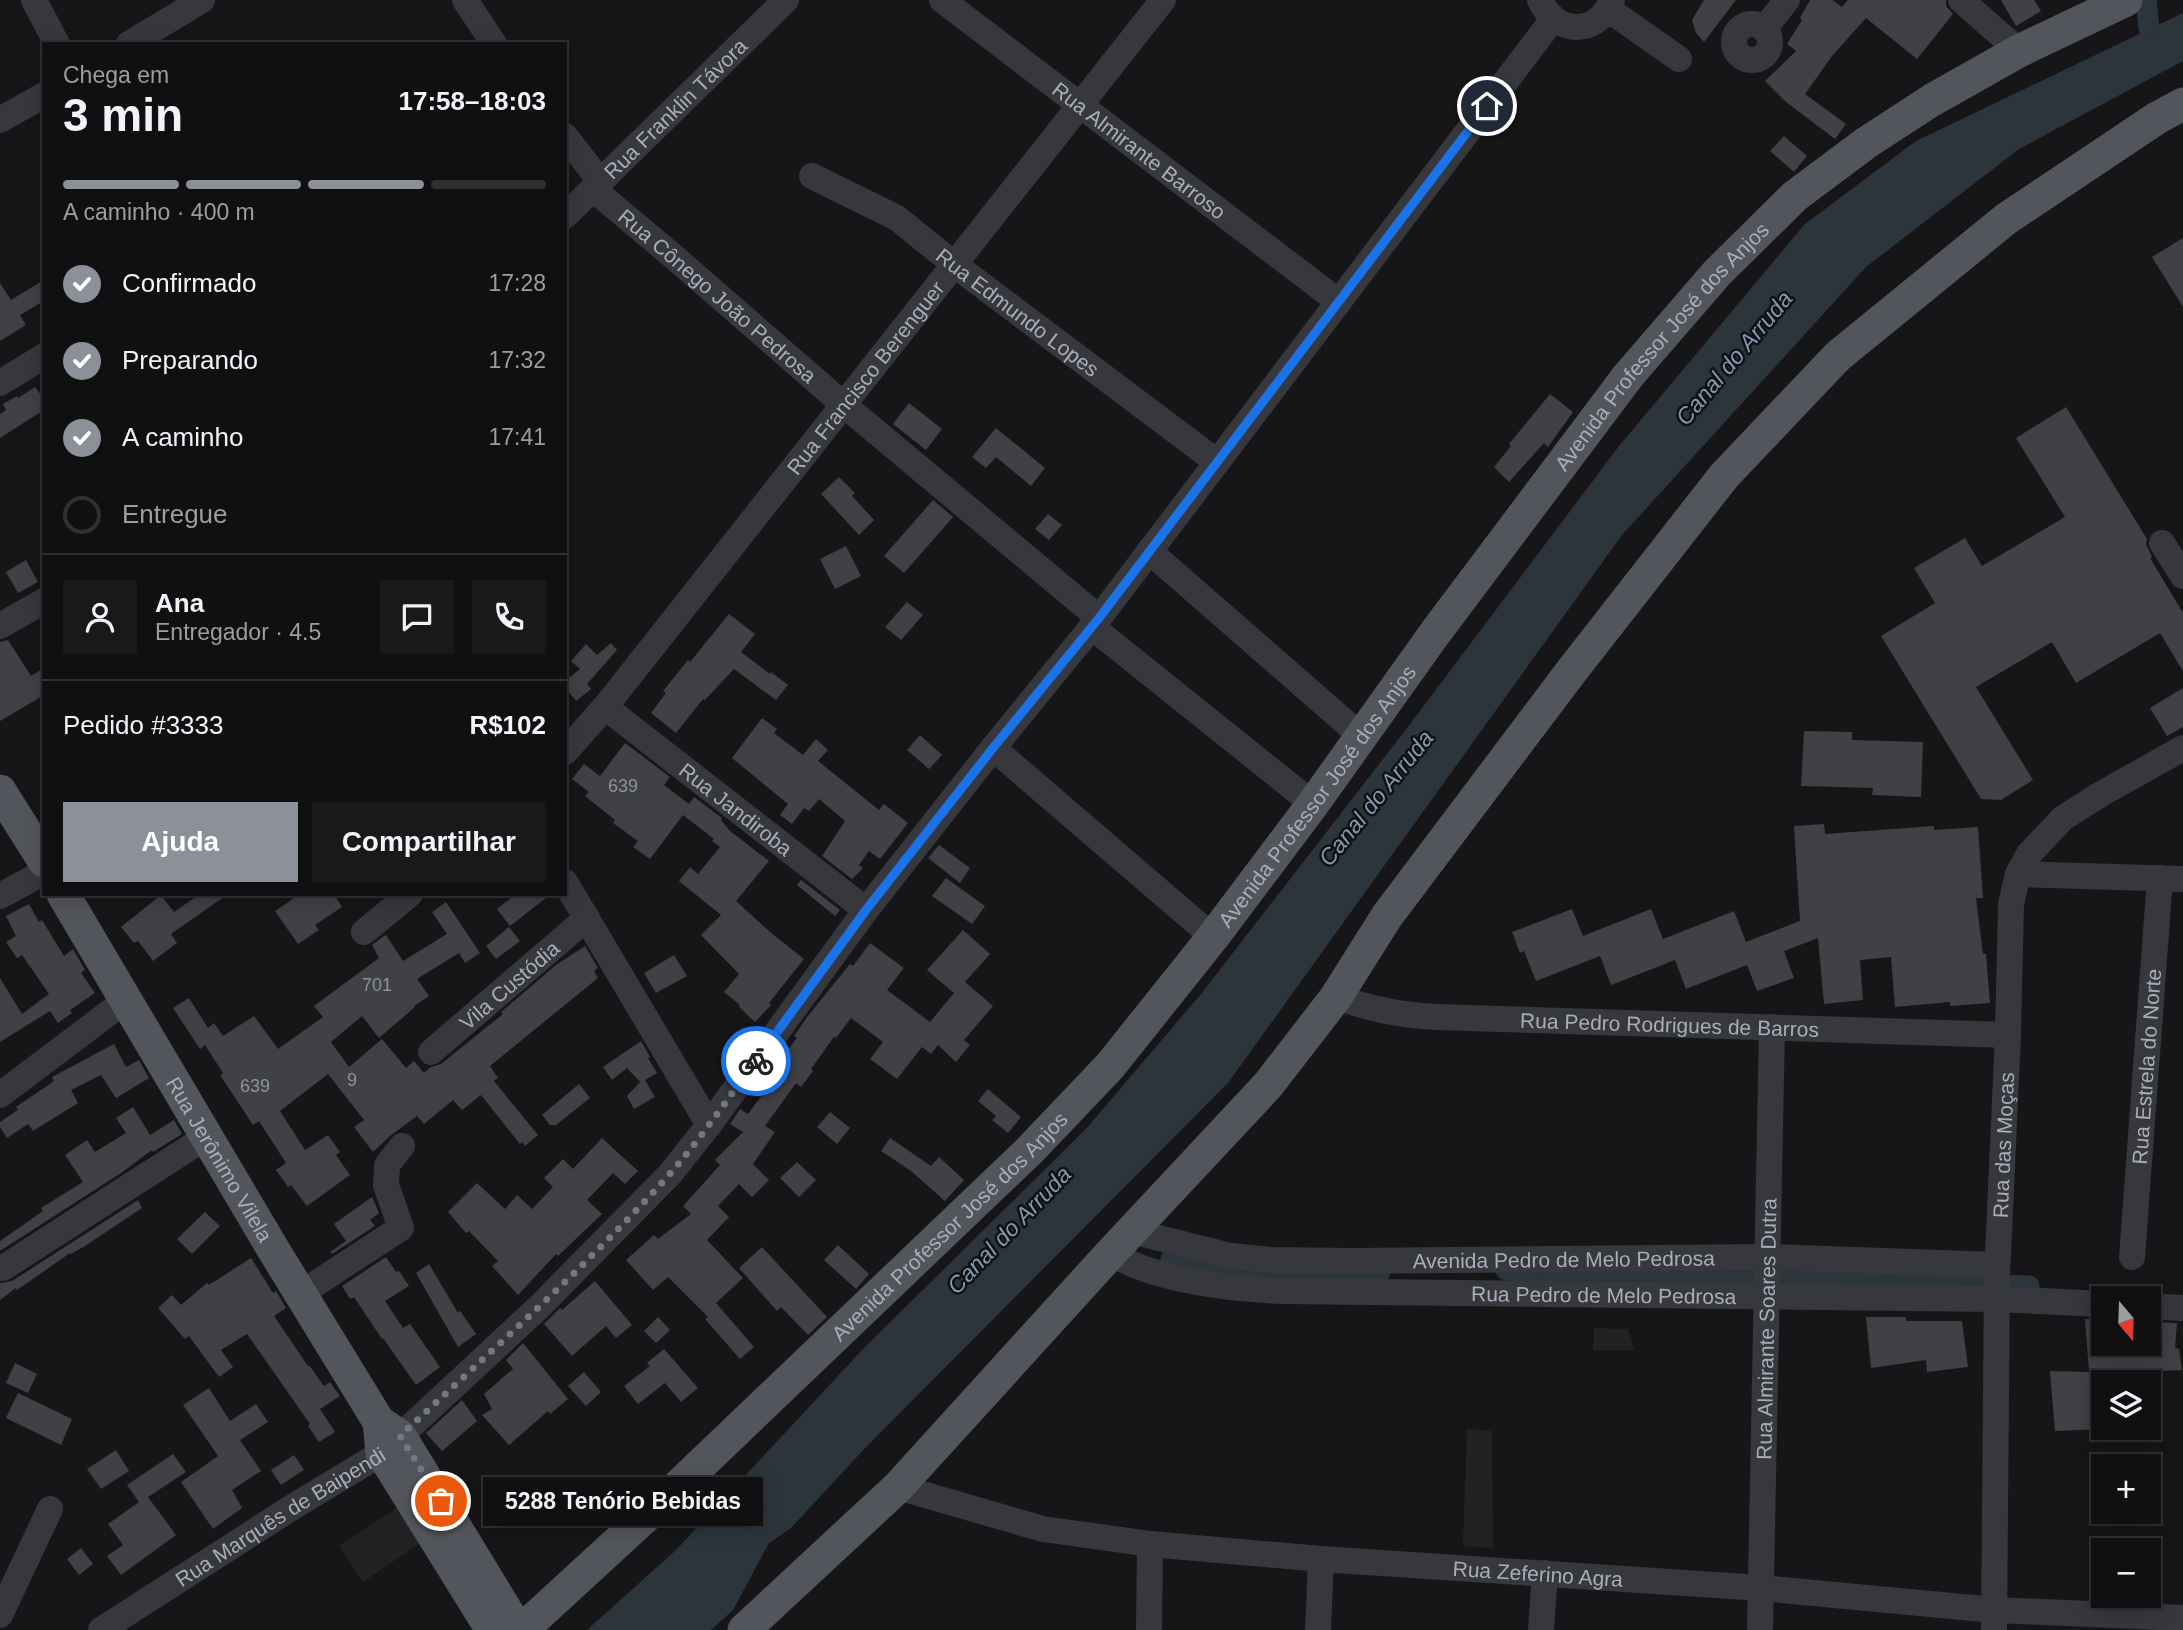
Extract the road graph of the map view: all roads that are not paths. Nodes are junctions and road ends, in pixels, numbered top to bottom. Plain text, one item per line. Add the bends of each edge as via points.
1 (34, 0) edge
2 (202, 0) edge
3 (465, 0) edge
4 (786, 0) edge
5 (942, 0) edge
6 (1163, 0) edge
7 (1787, 0) edge
8 (1961, 0) edge
9 (2126, 0) edge
10 (1610, 5) edge
11 (1547, 10) edge
12 (1764, 29) dead end
13 (56, 42) edge
14 (132, 42) edge
15 (488, 42) edge
16 (2019, 51) junction
17 (1679, 59) dead end
18 (42, 96) edge
19 (2183, 104) edge
20 (1080, 107) junction
21 (0, 120) edge
22 (567, 139) edge
23 (812, 176) dead end
24 (597, 186) junction
25 (567, 214) edge
26 (955, 265) junction
27 (1339, 302) junction
28 (42, 357) edge
29 (0, 383) edge
30 (844, 405) junction
31 (1217, 462) junction
32 (2162, 543) dead end
33 (1149, 551) junction
34 (2183, 576) edge
35 (42, 602) edge
36 (1095, 622) junction
37 (0, 626) edge
38 (605, 707) junction
39 (1362, 736) junction
40 (993, 748) junction
41 (2183, 748) edge
42 (567, 750) edge
43 (0, 791) edge
44 (1313, 804) junction
45 (42, 858) edge
46 (42, 873) edge
47 (2018, 874) junction
48 (2172, 879) edge
49 (567, 885) edge
50 (0, 896) edge
51 (65, 896) edge
52 (408, 896) edge
53 (866, 910) junction
54 (587, 918) junction
55 (364, 932) dead end
56 (1213, 937) junction
57 (1336, 997) junction
58 (126, 1000) junction
59 (1772, 1027) junction
60 (2008, 1035) junction
61 (430, 1052) dead end
62 (0, 1095) edge
63 (709, 1125) junction
64 (206, 1137) junction
65 (402, 1146) dead end
66 (1121, 1242) junction
67 (2132, 1257) dead end
68 (1768, 1260) junction
69 (3, 1268) dead end
70 (1997, 1284) junction
71 (300, 1294) junction
72 (1768, 1294) junction
73 (2091, 1303) edge
74 (2161, 1307) edge
75 (2183, 1308) edge
76 (387, 1437) junction
77 (898, 1487) junction
78 (50, 1509) dead end
79 (1150, 1544) junction
80 (1321, 1559) junction
81 (1545, 1573) junction
82 (1761, 1588) junction
83 (0, 1615) edge
84 (2183, 1618) edge
85 (1994, 1620) edge
86 (101, 1630) edge
87 (492, 1630) edge
88 (520, 1630) edge
89 (744, 1630) edge
90 (1149, 1630) edge
91 (1318, 1630) edge
92 (1541, 1630) edge
93 (1760, 1630) edge

1 - 13 street
2 - 14 street
3 - 15 street
4 - 24 street, Rua Franklin Távora
5 - 20 street, Rua Almirante Barroso
6 - 20 street, Rua Francisco Berenguer
7 - 12 street
8 - 16 street
9 - 16 main road, Avenida Professor José dos Anjos
10 - 11 street via 1583,27 1572,27
10 - 17 street
11 - 27 street, Rua Marquês de Baipendi
16 - 39 main road, Avenida Professor José dos Anjos via 1866,143 1795,196 1717,274 1628,376
18 - 21 street
19 - 57 main road via 2006,219 1838,356 1733,466 1387,916
20 - 26 street, Rua Francisco Berenguer
20 - 27 street, Rua Almirante Barroso
22 - 24 street, Rua Cônego João Pedrosa
23 - 26 street, Rua Edmundo Lopes via 897,218
24 - 25 street, Rua Franklin Távora
24 - 30 street, Rua Cônego João Pedrosa
26 - 30 street, Rua Francisco Berenguer
26 - 31 street, Rua Edmundo Lopes
27 - 31 street, Rua Marquês de Baipendi
28 - 29 street
30 - 36 street, Rua Cônego João Pedrosa
30 - 38 street, Rua Francisco Berenguer
31 - 33 street, Rua Marquês de Baipendi
32 - 34 street
33 - 36 street, Rua Marquês de Baipendi
33 - 39 street
35 - 37 street
36 - 40 street, Rua Marquês de Baipendi
36 - 44 street, Rua Cônego João Pedrosa
38 - 42 street, Rua Francisco Berenguer
38 - 53 street, Rua Jandiroba
39 - 44 main road, Avenida Professor José dos Anjos
40 - 53 street, Rua Marquês de Baipendi
40 - 56 street
41 - 47 street, Rua das Moças via 2063,818 2029,854
43 - 45 main road
44 - 56 main road, Avenida Professor José dos Anjos
46 - 50 street
47 - 48 street
47 - 60 street, Rua das Moças via 2011,904
48 - 67 street, Rua Estrela do Norte
49 - 54 street
51 - 58 main road, Rua Jerônimo Vilela
52 - 55 street
53 - 63 street, Rua Marquês de Baipendi
54 - 61 street, Vila Custódia
54 - 63 street
56 - 88 main road, Avenida Professor José dos Anjos via 1110,1066 1030,1150 671,1493
57 - 59 street, Rua Pedro Rodrigues de Barros via 1402,1015
57 - 66 main road via 1268,1085
58 - 62 street
58 - 64 main road, Rua Jerônimo Vilela
59 - 60 street, Rua Pedro Rodrigues de Barros
59 - 68 street, Rua Almirante Soares Dutra
60 - 70 street, Rua das Moças
63 - 76 street, Rua Marquês de Baipendi via 670,1174 539,1307
64 - 69 street
64 - 71 main road, Rua Jerônimo Vilela
65 - 71 street via 387,1164 386,1185 401,1228
66 - 68 street, Avenida Pedro de Melo Pedrosa via 1271,1260
66 - 72 street, Rua Pedro de Melo Pedrosa via 1148,1270 1233,1289
66 - 77 main road
68 - 70 street, Avenida Pedro de Melo Pedrosa
68 - 72 street, Rua Almirante Soares Dutra
70 - 72 street, Rua Pedro de Melo Pedrosa
70 - 73 street, Rua Pedro de Melo Pedrosa via 2024,1300
70 - 85 street, Rua das Moças
71 - 76 main road, Rua Jerônimo Vilela
72 - 82 street, Rua Almirante Soares Dutra
74 - 75 street
76 - 86 street, Rua Marquês de Baipendi via 290,1508
76 - 87 main road, Rua Jerônimo Vilela
76 - 88 main road, Rua Jerônimo Vilela
77 - 79 street, Rua Zeferino Agra via 1043,1529
77 - 89 main road
78 - 83 street
79 - 80 street, Rua Zeferino Agra
79 - 90 street
80 - 81 street, Rua Zeferino Agra
80 - 91 street
81 - 82 street, Rua Zeferino Agra
81 - 92 street
82 - 85 street, Rua Zeferino Agra
82 - 93 street, Rua Almirante Soares Dutra
84 - 85 street, Rua Zeferino Agra

